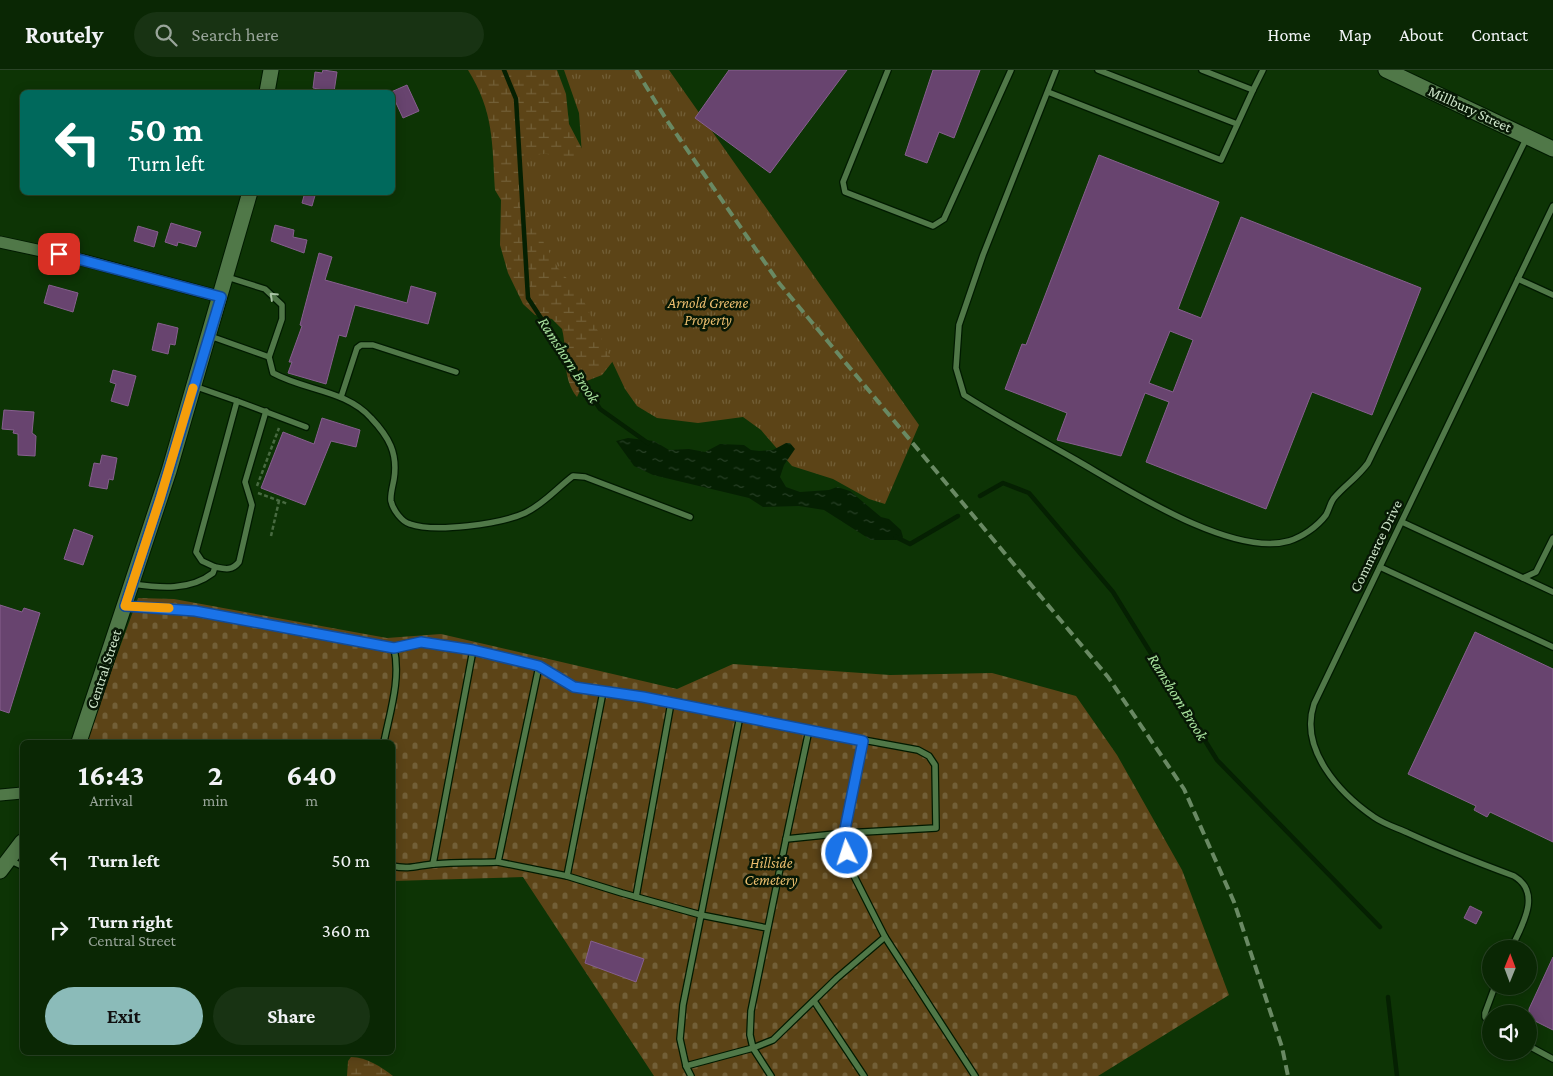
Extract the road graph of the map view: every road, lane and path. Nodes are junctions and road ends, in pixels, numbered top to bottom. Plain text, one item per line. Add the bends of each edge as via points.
1 (270, 70) edge
2 (888, 70) edge
3 (1011, 70) edge
4 (1056, 70) edge
5 (1098, 70) edge
6 (1202, 70) edge
7 (1263, 70) edge
8 (1397, 72) edge
9 (267, 90) edge
10 (1253, 90) junction
11 (1048, 92) junction
12 (1237, 124) junction
13 (1527, 136) junction
14 (1553, 149) edge
15 (249, 195) edge
16 (1553, 206) edge
17 (0, 242) edge
18 (227, 277) junction
19 (1518, 279) junction
20 (1553, 295) edge
21 (221, 297) junction
22 (209, 336) junction
23 (269, 357) junction
24 (456, 372) dead end
25 (193, 386) junction
26 (341, 397) junction
27 (237, 401) junction
28 (266, 411) junction
29 (284, 417) junction
30 (306, 427) dead end
31 (280, 500) junction
32 (288, 504) dead end
33 (690, 517) dead end
34 (1402, 522) junction
35 (271, 536) dead end
36 (1553, 538) edge
37 (215, 567) junction
38 (1380, 567) junction
39 (1523, 578) junction
40 (132, 584) junction
41 (1553, 592) edge
42 (125, 606) junction
43 (1553, 647) edge
44 (394, 648) junction
45 (473, 650) junction
46 (539, 666) junction
47 (603, 692) junction
48 (671, 703) junction
49 (740, 716) junction
50 (809, 730) junction
51 (79, 740) edge
52 (384, 740) edge
53 (863, 741) junction
54 (20, 793) edge
55 (0, 795) edge
56 (844, 834) junction
57 (786, 839) junction
58 (20, 845) edge
59 (498, 862) junction
60 (433, 864) junction
61 (4, 865) edge
62 (20, 866) edge
63 (395, 867) edge
64 (567, 876) junction
65 (636, 897) junction
66 (701, 915) junction
67 (767, 928) junction
68 (885, 937) junction
69 (1515, 940) edge
70 (814, 1001) junction
71 (753, 1048) junction
72 (1537, 1050) edge
73 (1553, 1059) edge
74 (686, 1066) junction
75 (691, 1076) edge
76 (771, 1076) edge
77 (864, 1076) edge
78 (974, 1076) edge

1 - 9 street
2 - 3 lane via 843,182 845,192 933,226 944,219
4 - 11 lane
5 - 12 lane
6 - 10 lane
7 - 10 lane
8 - 13 street, Millbury Street
10 - 12 lane
11 - 12 lane via 1221,160
11 - 13 lane via 983,255 959,325 956,368 964,395 1158,506 1197,525 1234,538 1263,543 1288,541 1309,532 1326,516 1333,499 1358,478 1368,463
13 - 14 street, Millbury Street
15 - 18 street, Central Street
16 - 19 lane, Commerce Drive
17 - 21 street via 83,260
18 - 21 street, Central Street
23 -> 18 lane via 282,319 282,305 265,289
19 - 20 lane
19 - 34 lane, Commerce Drive
21 - 22 street, Central Street
22 - 23 lane
22 - 25 street, Central Street
23 - 26 lane via 273,373 292,383
24 - 26 lane via 373,345 361,345 357,348
25 - 27 lane
25 - 40 street, Central Street
26 - 33 lane via 360,406 389,439 396,455 391,501 396,512 408,524 449,528 505,520 546,500 573,476 585,477
27 - 28 lane
27 - 37 lane via 196,552 202,561
28 - 29 lane
28 - 37 lane via 245,482 252,505 239,562 228,569
29 - 30 lane
29 - 31 path via 256,488 256,492
31 - 32 path
31 - 35 path
34 - 38 lane, Commerce Drive
34 - 39 lane
36 - 39 lane via 1536,572
37 - 40 lane via 213,573 185,586 156,588
38 - 43 lane
38 - 69 lane, Commerce Drive via 1314,704 1309,724 1310,737 1328,771 1354,802 1375,818 1514,876 1523,883 1529,898 1528,909
39 - 41 lane
40 - 42 street, Central Street
42 - 44 lane via 195,611
42 - 51 street, Central Street
44 - 45 lane via 421,642
44 - 52 lane via 396,679
45 - 46 lane
45 - 60 lane
46 - 47 lane via 574,687
46 - 59 lane
47 - 48 lane
47 - 64 lane
48 - 49 lane
48 - 65 lane
49 - 50 lane
49 - 66 lane
50 - 53 lane
50 - 57 lane
53 - 56 lane
53 - 56 lane via 918,750 929,756 935,765 936,828
54 - 55 street
56 - 57 lane
56 - 68 lane via 852,872
57 - 67 lane
58 - 61 street
59 - 60 lane
59 - 64 lane
60 - 63 lane via 405,869
61 - 62 lane
64 - 65 lane
65 - 66 lane
66 - 67 lane
66 - 74 lane via 683,1005 680,1039
67 - 71 lane via 751,1012
68 - 70 lane
68 - 78 lane
70 - 71 lane via 773,1040
70 - 77 lane
71 - 74 lane
71 - 76 lane
72 - 73 lane
74 - 75 lane

